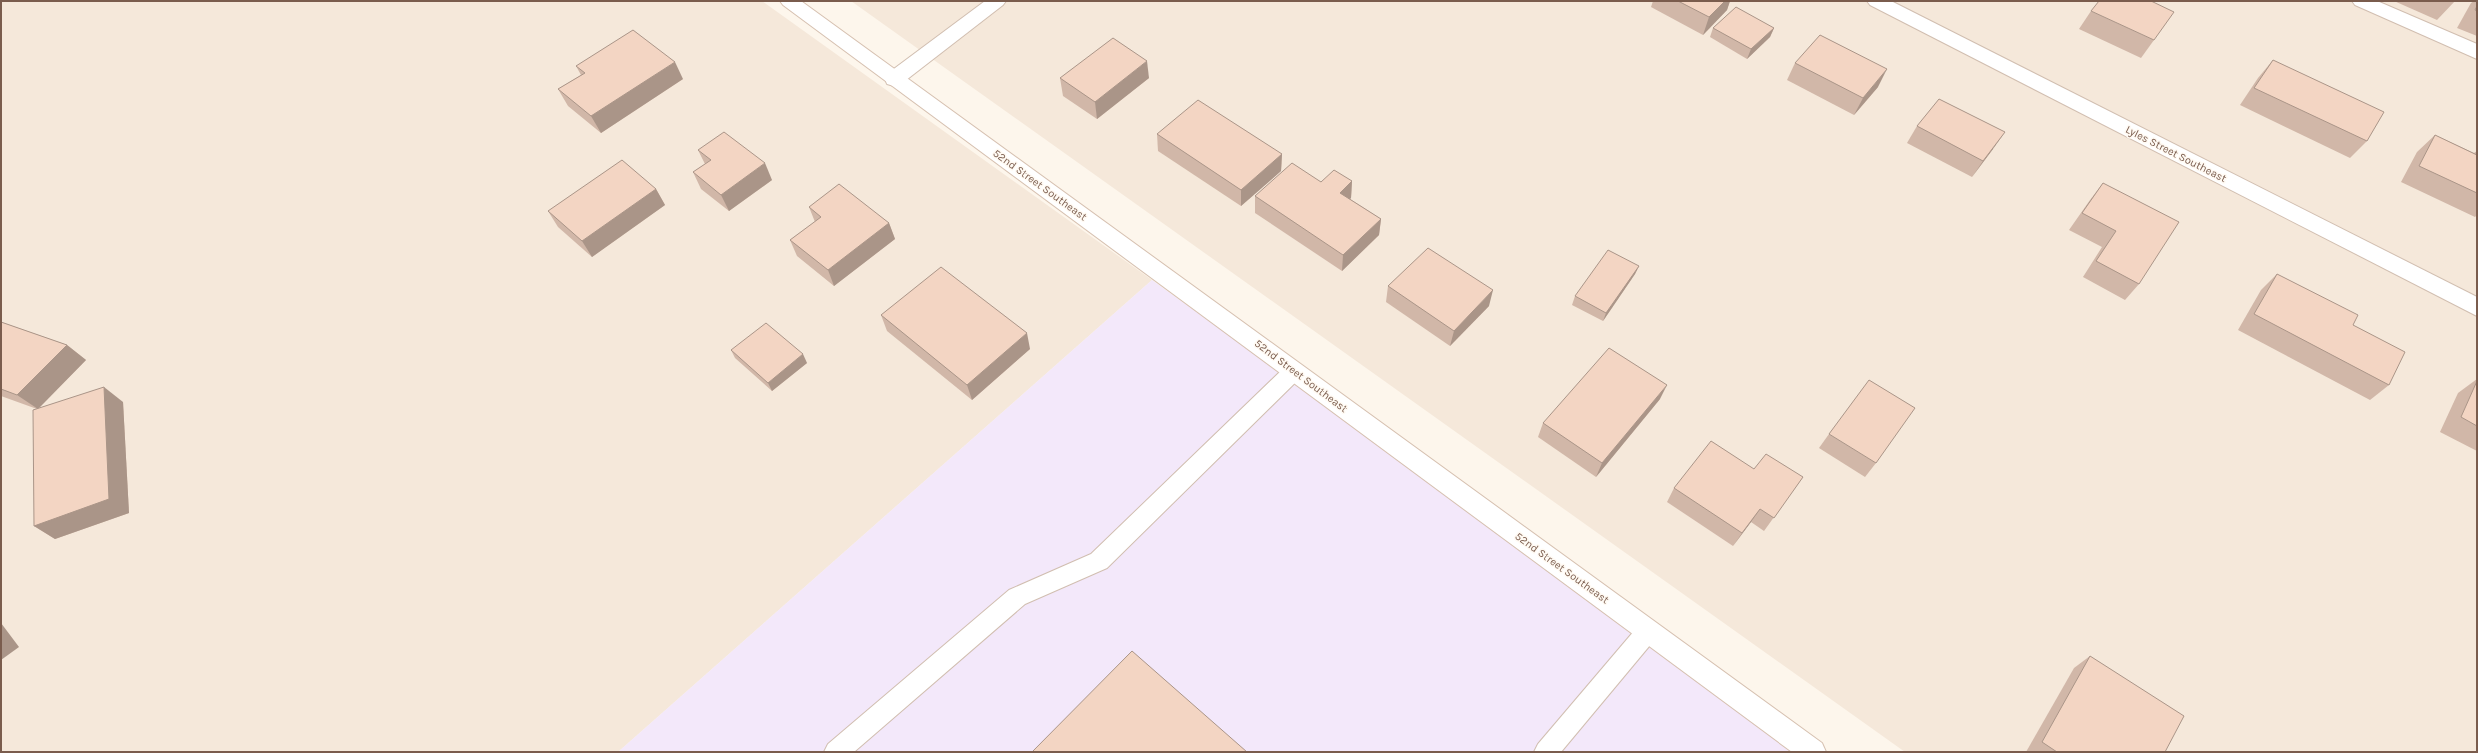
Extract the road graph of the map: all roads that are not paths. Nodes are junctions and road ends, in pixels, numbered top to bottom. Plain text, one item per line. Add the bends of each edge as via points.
1 (789, 1) edge
2 (997, 1) edge
3 (1876, 1) edge
4 (2361, 1) edge
5 (2477, 52) edge
6 (894, 78) junction
7 (2477, 307) edge
8 (1294, 371) junction
9 (1648, 630) junction
10 (836, 752) edge
11 (1546, 752) edge
12 (1813, 752) edge

1 - 6 main road, 52nd Street Southeast
2 - 6 main road
3 - 7 main road, Lyles Street Southeast
4 - 5 main road
6 - 8 main road, 52nd Street Southeast
8 - 9 main road, 52nd Street Southeast
8 - 10 lane via 1099,561 1016,597
9 - 11 lane
9 - 12 main road, 52nd Street Southeast

